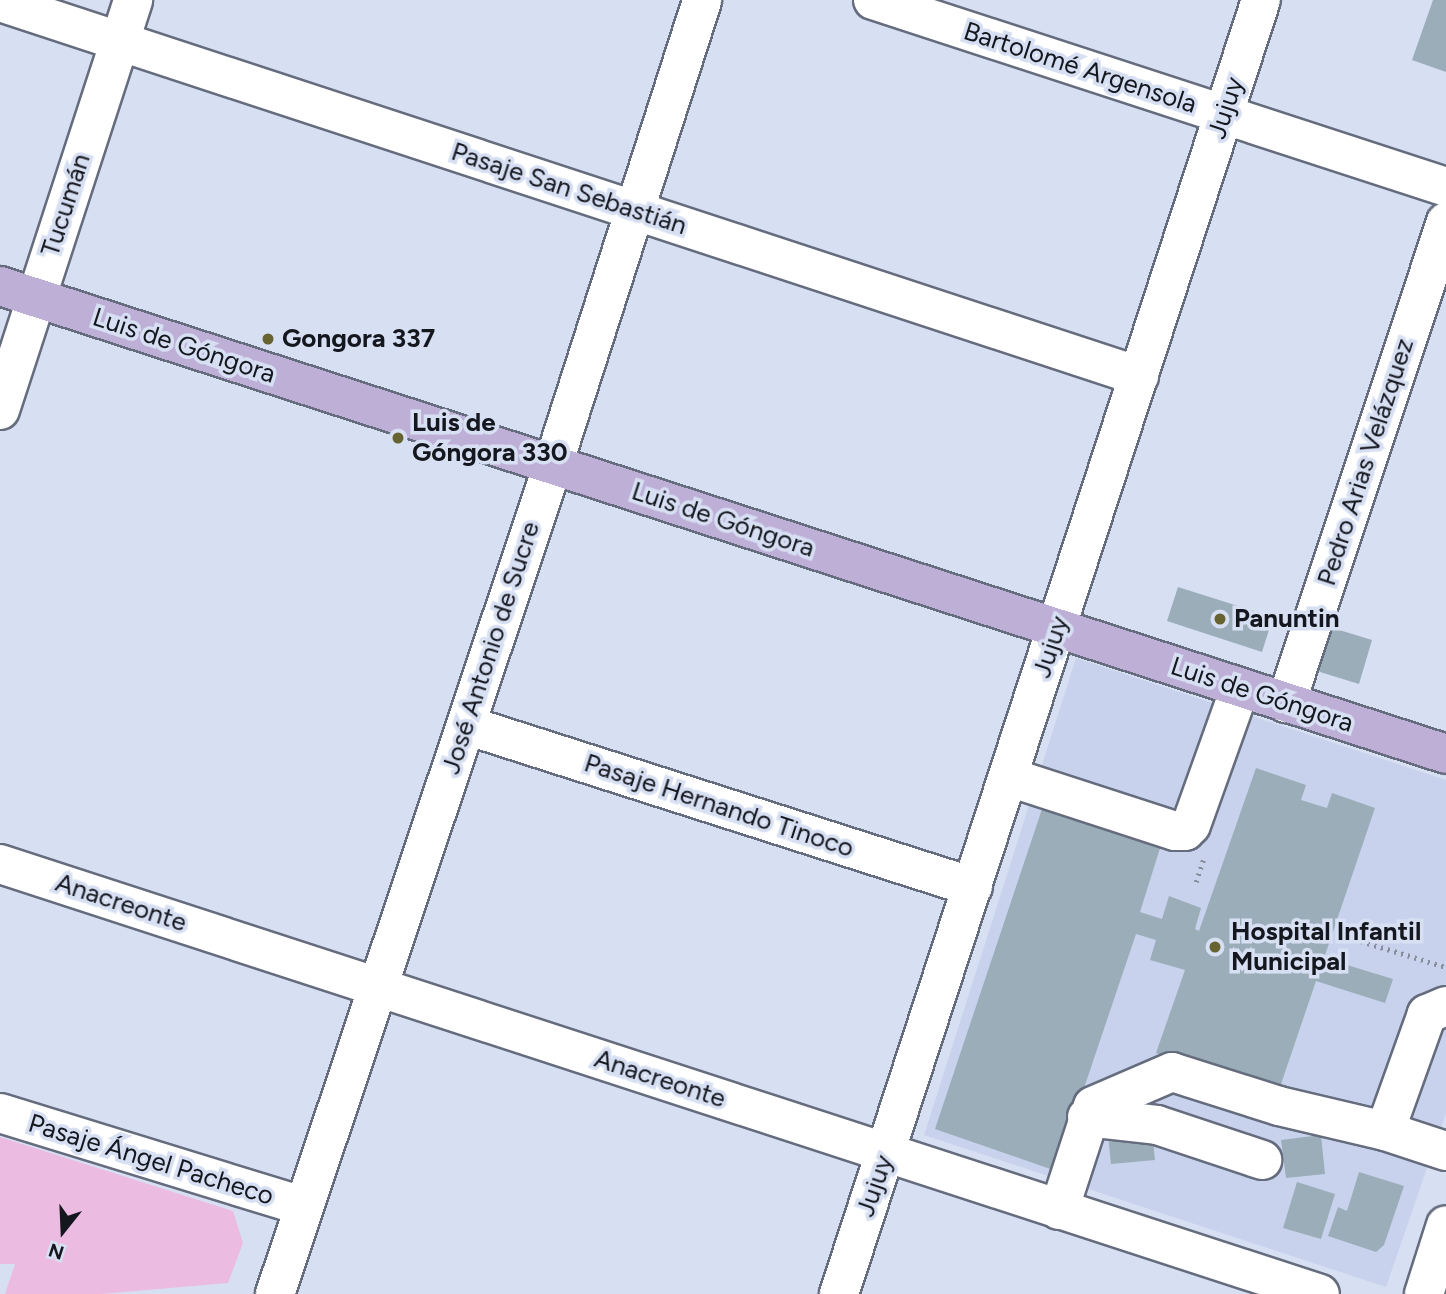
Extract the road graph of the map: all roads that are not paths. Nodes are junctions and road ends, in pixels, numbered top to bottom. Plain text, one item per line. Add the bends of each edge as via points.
1 (132, 0) edge
2 (702, 0) edge
3 (873, 0) edge
4 (1261, 0) edge
5 (0, 2) edge
6 (119, 41) junction
7 (1224, 115) junction
8 (1446, 187) edge
9 (635, 211) junction
10 (1446, 222) edge
11 (0, 286) edge
12 (36, 298) junction
13 (1139, 376) junction
14 (0, 410) edge
15 (552, 465) junction
16 (1057, 629) junction
17 (1240, 688) junction
18 (1286, 703) junction
19 (466, 725) junction
20 (1446, 754) edge
21 (1009, 777) junction
22 (0, 864) edge
23 (973, 887) junction
24 (378, 987) junction
25 (1446, 1006) edge
26 (0, 1114) edge
27 (1087, 1118) junction
28 (1385, 1131) junction
29 (1446, 1151) edge
30 (887, 1153) junction
31 (1262, 1160) dead end
32 (303, 1206) junction
33 (1059, 1210) junction
34 (1446, 1226) edge
35 (275, 1294) edge
36 (839, 1294) edge
37 (1320, 1294) edge
38 (1424, 1294) edge

1 - 6 street, Tucumán
2 - 9 street, José Antonio de Sucre
3 - 7 street, Bartolomé Argensola
4 - 7 street, Jujuy
5 - 6 street, Pasaje San Sebastián
6 - 9 street, Pasaje San Sebastián
6 - 12 street, Tucumán
7 - 8 street, Bartolomé Argensola
7 - 13 street, Jujuy
9 - 13 street, Pasaje San Sebastián
9 - 15 street, José Antonio de Sucre
10 - 18 street, Pedro Arias Velázquez
11 - 12 main road, Luis de Góngora
12 - 14 street, Tucumán
12 - 15 main road, Luis de Góngora
13 - 16 street, Jujuy
15 - 16 main road, Luis de Góngora
15 - 19 street, José Antonio de Sucre
16 - 17 main road, Luis de Góngora
16 - 21 street, Jujuy
17 - 18 main road, Luis de Góngora
17 - 21 street via 1185,831
18 - 20 main road, Luis de Góngora
19 - 23 street, Pasaje Hernando Tinoco
19 - 24 street, José Antonio de Sucre
21 - 23 street, Jujuy
22 - 24 street, Anacreonte
23 - 30 street, Jujuy
24 - 30 street, Anacreonte
24 - 32 street, José Antonio de Sucre
25 - 28 street via 1427,1014
26 - 32 street, Pasaje Ángel Pacheco
27 - 28 street via 1099,1101 1172,1072 1279,1106
27 - 31 street via 1157,1125
27 - 33 street
28 - 29 street
30 - 33 street, Anacreonte
30 - 36 street, Jujuy
32 - 35 street, José Antonio de Sucre
33 - 37 street, Anacreonte
34 - 38 street

